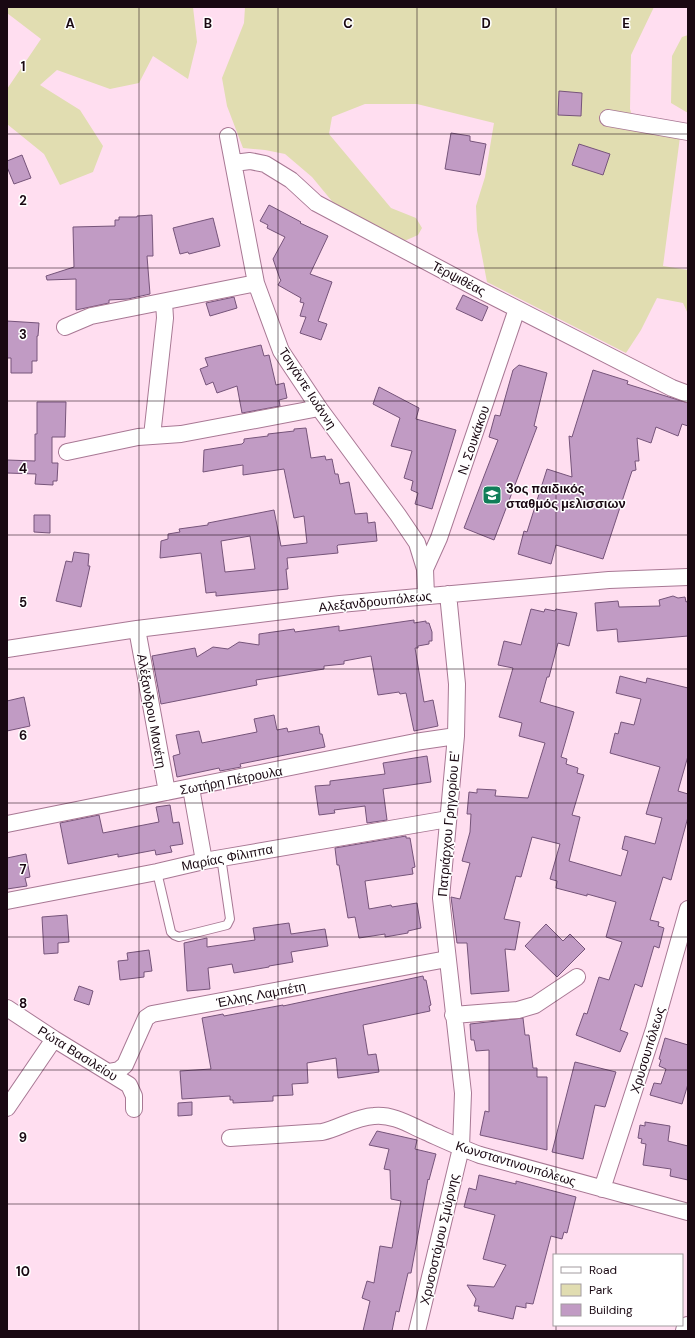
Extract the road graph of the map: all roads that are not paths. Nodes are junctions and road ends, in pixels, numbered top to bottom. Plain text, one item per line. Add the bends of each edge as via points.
1 (608, 118) dead end
2 (688, 132) edge
3 (228, 136) dead end
4 (234, 163) junction
5 (256, 283) junction
6 (164, 302) junction
7 (517, 309) junction
8 (65, 327) dead end
9 (688, 394) edge
10 (319, 408) junction
11 (152, 436) junction
12 (67, 452) dead end
13 (425, 569) junction
14 (688, 577) edge
15 (448, 594) junction
16 (426, 596) junction
17 (137, 629) junction
18 (7, 649) edge
19 (456, 736) junction
20 (191, 788) junction
21 (167, 792) junction
22 (448, 819) junction
23 (7, 824) edge
24 (221, 858) junction
25 (204, 861) junction
26 (157, 872) junction
27 (7, 901) edge
28 (688, 909) edge
29 (447, 959) junction
30 (577, 977) dead end
31 (7, 1008) edge
32 (453, 1015) junction
33 (54, 1038) junction
34 (108, 1072) junction
35 (7, 1108) edge
36 (134, 1109) dead end
37 (230, 1138) dead end
38 (460, 1148) junction
39 (602, 1189) junction
40 (688, 1212) edge
41 (688, 1328) edge
42 (417, 1331) edge
43 (687, 1331) edge

1 - 2 street
3 - 4 street, Τσιγάντε Ιωάννη
4 - 5 street, Τσιγάντε Ιωάννη
4 - 7 street, Τερψιθέας via 250,161 266,164 291,180 316,203
5 - 6 street
5 - 10 street, Τσιγάντε Ιωάννη via 281,351
6 - 8 street via 91,316
6 - 11 street via 165,318
7 - 9 street, Τερψιθέας
7 - 13 street, Ν. Σουκάκου via 439,538
10 - 11 street via 181,434
10 - 13 street, Τσιγάντε Ιωάννη via 418,543
11 - 12 street
13 - 16 street, Τσιγάντε Ιωάννη
14 - 15 street, Αλεξανδρουπόλεως via 609,580
15 - 16 street, Αλεξανδρουπόλεως
15 - 19 street, Πατριάρχου Γρηγορίου Ε' via 457,684
16 - 17 street, Αλεξανδρουπόλεως
17 - 18 street, Αλεξανδρουπόλεως
17 - 21 street, Αλέξανδρου Μανέτη
19 - 20 street, Σωτήρη Πέτρουλα
19 - 22 street, Πατριάρχου Γρηγορίου Ε'
20 - 21 street, Σωτήρη Πέτρουλα
20 - 25 street
21 - 23 street, Σωτήρη Πέτρουλα
22 - 24 street, Μαρίας Φίλιππα
22 - 29 street, Πατριάρχου Γρηγορίου Ε' via 440,898
24 - 25 street, Μαρίας Φίλιππα
24 - 26 lane via 230,922 227,925 179,937 171,932
25 - 26 street, Μαρίας Φίλιππα
26 - 27 street, Μαρίας Φίλιππα
28 - 39 street, Χρυσουπόλεως via 654,1029
29 - 32 street, Πατριάρχου Γρηγορίου Ε'
29 - 34 street, Έλλης Λαμπέτη via 152,1014 146,1018 125,1065 119,1070
30 - 32 street via 535,1005 518,1010
31 - 33 street, Ρώτα Βασιλείου
32 - 38 street, Πατριάρχου Γρηγορίου Ε' via 462,1093
33 - 34 street, Ρώτα Βασιλείου
33 - 35 street
34 - 36 street, Ρώτα Βασιλείου via 129,1085 134,1096
37 - 38 street, Κωνσταντινουπόλεως via 322,1132 362,1118 386,1116
38 - 39 street, Κωνσταντινουπόλεως
38 - 42 street, Χρυσοστόμου Σμύρνης
39 - 40 street, Κωνσταντινουπόλεως
41 - 43 street

